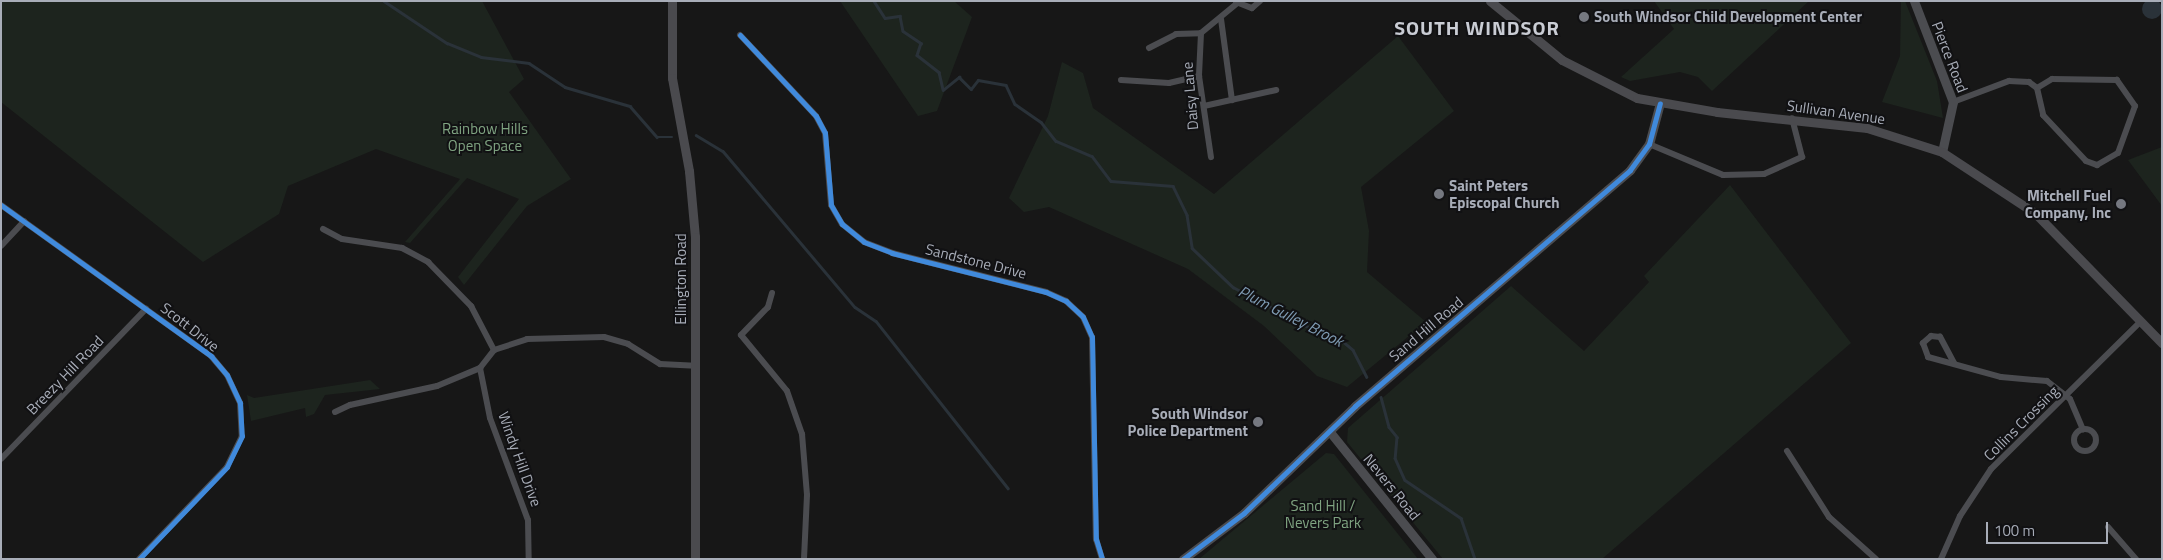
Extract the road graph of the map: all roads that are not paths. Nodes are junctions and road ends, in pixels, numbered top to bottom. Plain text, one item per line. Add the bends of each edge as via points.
1 (672, 1) edge
2 (1260, 1) edge
3 (1490, 1) edge
4 (1914, 1) edge
5 (1237, 2) edge
6 (1221, 19) junction
7 (1200, 33) junction
8 (740, 35) dead end
9 (1149, 48) dead end
10 (1199, 76) junction
11 (1121, 80) dead end
12 (2037, 88) junction
13 (1276, 90) dead end
14 (1232, 100) junction
15 (1953, 102) junction
16 (1660, 103) junction
17 (1204, 106) junction
18 (1792, 118) junction
19 (1649, 144) junction
20 (1942, 152) junction
21 (1211, 156) dead end
22 (1, 205) edge
23 (24, 221) junction
24 (323, 229) dead end
25 (1, 246) edge
26 (772, 293) dead end
27 (146, 308) junction
28 (2141, 321) junction
29 (2162, 343) edge
30 (494, 350) junction
31 (1954, 363) junction
32 (695, 366) junction
33 (480, 368) junction
34 (2066, 395) junction
35 (335, 412) dead end
36 (2083, 428) dead end
37 (1330, 432) junction
38 (1787, 451) dead end
39 (1, 459) edge
40 (2108, 526) dead end
41 (139, 559) edge
42 (529, 559) edge
43 (695, 559) edge
44 (804, 559) edge
45 (1102, 559) edge
46 (1183, 559) edge
47 (1432, 559) edge
48 (1876, 559) edge
49 (1941, 559) edge
50 (2136, 559) edge

1 - 32 main road, Ellington Road via 672,78 694,205
2 - 5 street via 1252,8
3 - 16 main road, Sullivan Avenue via 1583,73
4 - 15 street, Pierce Road
5 - 6 street
6 - 7 street
6 - 14 street
7 - 9 street via 1176,34
7 - 10 street, Daisy Lane
8 - 45 street, Sandstone Drive via 816,116 825,133 831,205 857,236 892,253 1046,292 1066,301 1083,317 1092,344 1096,539
10 - 11 street via 1169,83
10 - 17 street, Daisy Lane
12 - 12 street via 2043,115 2086,161 2096,165 2118,153 2135,106 2117,80 2052,79
12 - 15 street via 2020,80 2009,81
13 - 14 street
14 - 17 street
15 - 20 street, Pierce Road
16 - 18 main road, Sullivan Avenue
16 - 19 street, Sand Hill Road
17 - 21 street, Daisy Lane
18 - 19 street via 1802,157 1764,174 1723,175
18 - 20 main road, Sullivan Avenue via 1867,128
19 - 37 street, Sand Hill Road via 1638,162 1606,192
20 - 28 main road, Sullivan Avenue via 2035,213
22 - 23 street, Scott Drive
23 - 25 street
23 - 27 street, Scott Drive
24 - 30 street via 342,239 402,248 428,262 471,306
26 - 44 street via 768,307 741,335 787,391 802,434 807,494
27 - 39 street, Breezy Hill Road
27 - 41 street, Scott Drive via 210,356 227,375 240,403 242,436 227,467
28 - 29 main road, Sullivan Avenue
28 - 34 street, Collins Crossing
30 - 32 street via 563,335 604,337 628,344 660,364
30 - 33 street
31 - 31 street via 1928,357 1923,343 1931,336 1940,337
31 - 34 street via 2000,377 2036,378
32 - 43 main road, Ellington Road
33 - 35 street via 437,386 350,404
33 - 42 street, Windy Hill Drive via 490,418 528,520
34 - 36 street
34 - 49 street, Collins Crossing via 1991,469 1960,516
37 - 46 street, Sand Hill Road via 1244,513
37 - 47 street, Nevers Road
38 - 48 street via 1829,518
40 - 50 street

